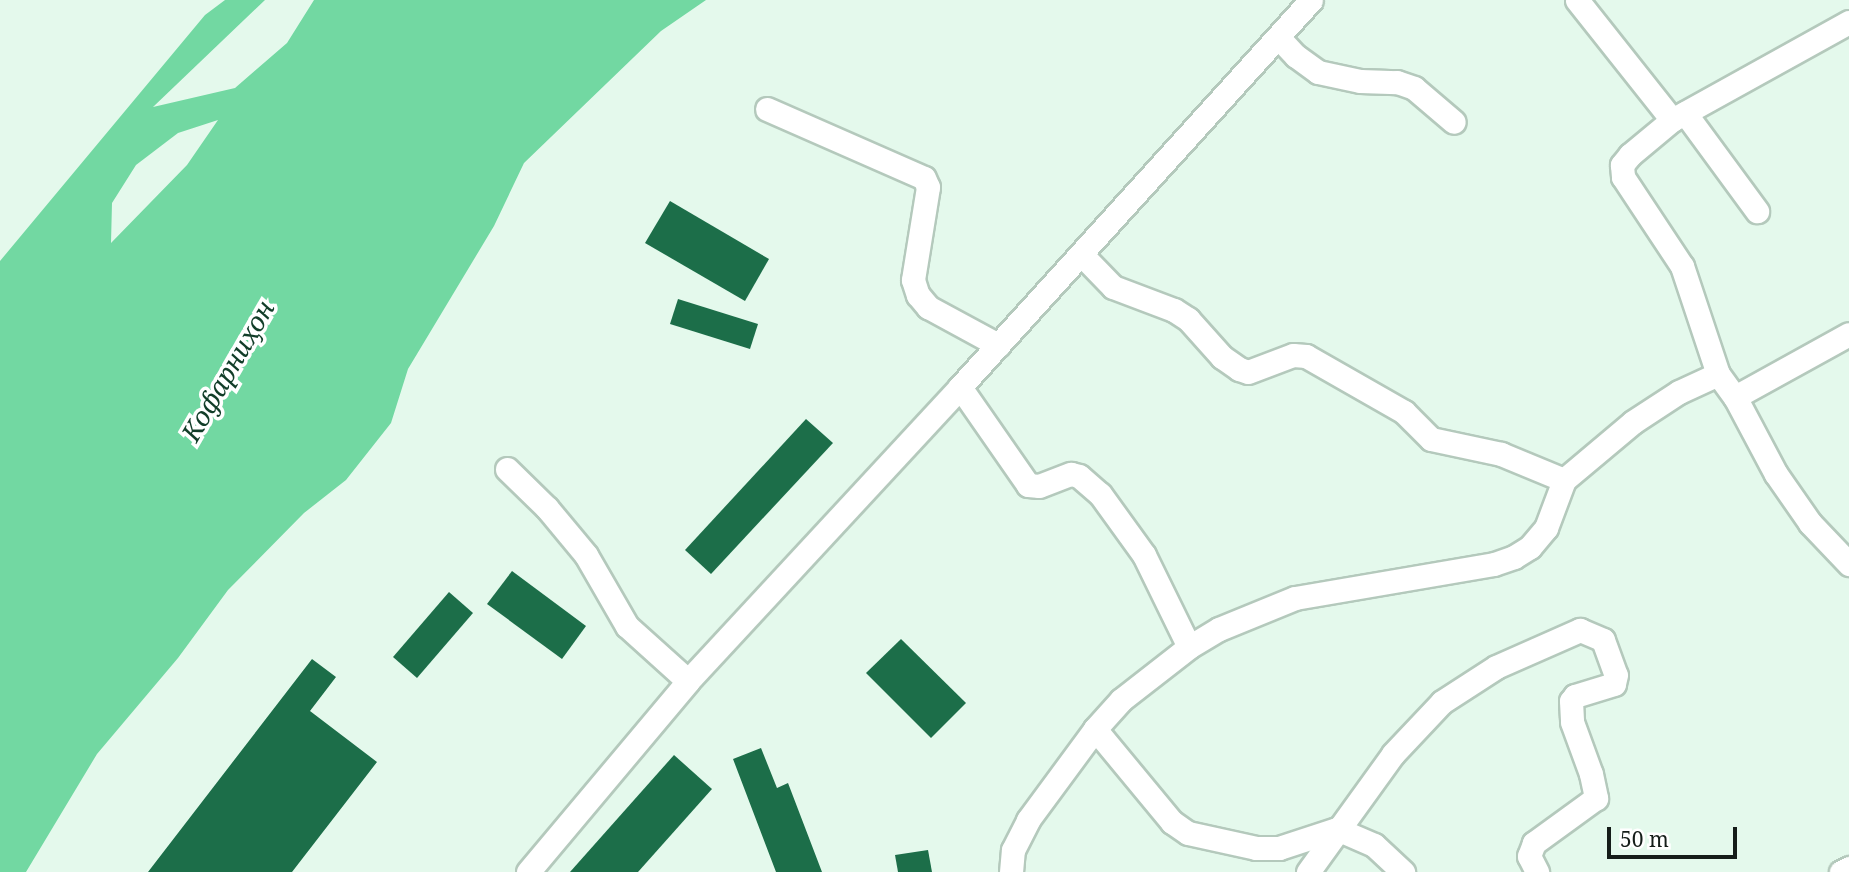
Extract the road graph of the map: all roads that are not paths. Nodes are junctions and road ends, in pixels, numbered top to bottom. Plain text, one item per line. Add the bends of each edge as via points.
1 (1311, 0) edge
2 (1577, 0) edge
3 (1849, 22) edge
4 (1278, 37) junction
5 (767, 109) dead end
6 (1679, 116) junction
7 (1454, 122) dead end
8 (1757, 211) dead end
9 (1081, 254) junction
10 (1849, 334) edge
11 (998, 345) junction
12 (1718, 374) junction
13 (960, 387) junction
14 (1735, 397) junction
15 (507, 469) dead end
16 (1564, 480) junction
17 (1849, 564) edge
18 (1189, 647) junction
19 (688, 681) junction
20 (1095, 729) junction
21 (1337, 829) junction
22 (1849, 868) edge
23 (528, 872) edge
24 (1012, 872) edge
25 (1308, 872) edge
26 (1403, 872) edge
27 (1537, 872) edge
28 (1841, 872) edge

1 - 4 street
2 - 6 street
3 - 6 street
4 - 7 street via 1318,72 1414,88
4 - 9 street
5 - 11 street via 924,178 928,187 914,280 918,295 928,307
6 - 8 street
6 - 12 street via 1630,155 1622,165 1623,177 1682,266
9 - 11 street
9 - 16 street via 1114,287 1188,319 1239,369 1248,372 1293,355 1307,356 1404,412 1431,439 1501,454
10 - 14 street
11 - 13 street
12 - 14 street
12 - 16 street via 1633,422
13 - 18 street via 1028,485 1039,486 1071,474 1100,494 1144,555
13 - 19 street
14 - 17 street via 1776,474 1810,523
15 - 19 street via 586,555 628,626
16 - 18 street via 1546,528 1514,557 1295,598 1219,629
18 - 20 street via 1121,701
19 - 23 street
20 - 21 street via 1172,822 1188,833 1256,848 1279,848
20 - 24 street via 1028,820 1013,850
21 - 25 street
21 - 26 street via 1374,845
21 - 27 street via 1392,754 1442,702 1496,667 1580,630 1591,632 1602,640 1616,681 1571,701 1572,722 1596,798 1534,843 1530,856
22 - 28 street

